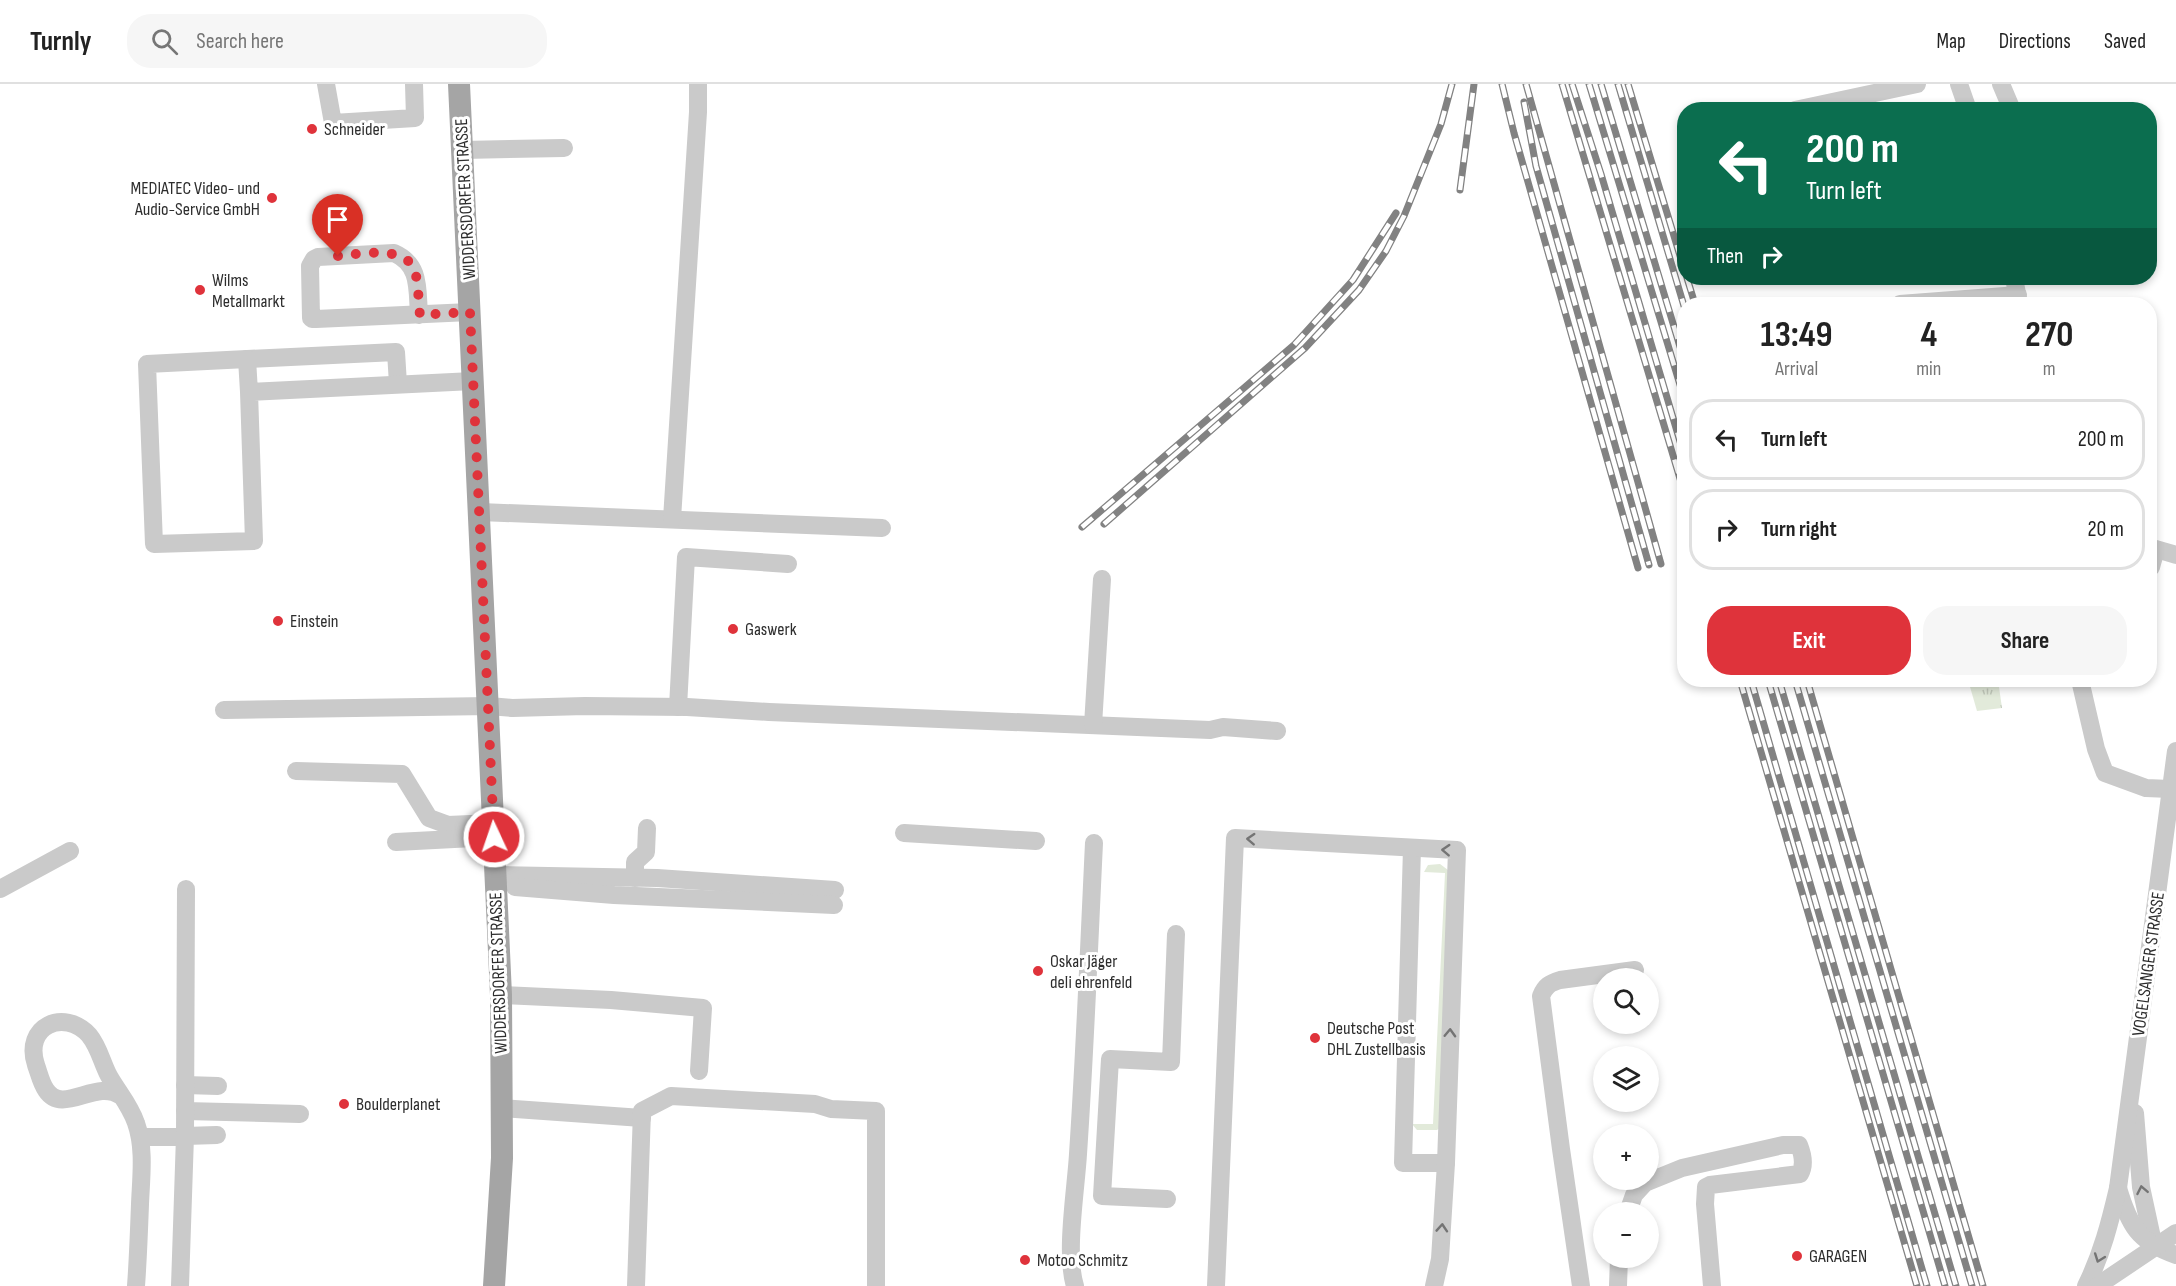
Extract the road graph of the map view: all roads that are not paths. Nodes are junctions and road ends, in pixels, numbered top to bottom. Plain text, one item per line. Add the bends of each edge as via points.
1 (326, 84) edge
2 (414, 84) edge
3 (459, 84) edge
4 (698, 84) edge
5 (1917, 84) edge
6 (1959, 84) edge
7 (2001, 84) edge
8 (1833, 102) edge
9 (1965, 102) edge
10 (2009, 102) edge
11 (564, 148) dead end
12 (463, 150) junction
13 (2017, 292) edge
14 (1968, 297) edge
15 (470, 312) junction
16 (420, 315) junction
17 (247, 359) junction
18 (473, 381) junction
19 (398, 384) junction
20 (249, 392) junction
21 (480, 512) junction
22 (672, 519) junction
23 (882, 528) dead end
24 (2157, 549) edge
25 (2176, 555) edge
26 (788, 564) dead end
27 (1102, 579) dead end
28 (2082, 687) edge
29 (489, 706) junction
30 (678, 707) junction
31 (224, 710) dead end
32 (1093, 725) junction
33 (1277, 731) dead end
34 (2176, 751) edge
35 (296, 771) dead end
36 (2170, 789) junction
37 (647, 828) dead end
38 (493, 830) junction
39 (904, 833) dead end
40 (1036, 841) dead end
41 (396, 842) dead end
42 (1094, 843) dead end
43 (1412, 848) junction
44 (70, 851) dead end
45 (635, 878) junction
46 (495, 881) junction
47 (0, 889) edge
48 (186, 889) dead end
49 (2167, 893) edge
50 (1176, 934) dead end
51 (1593, 976) edge
52 (501, 995) junction
53 (2133, 1070) junction
54 (699, 1071) dead end
55 (185, 1085) junction
56 (218, 1086) dead end
57 (121, 1096) junction
58 (501, 1108) junction
59 (185, 1111) junction
60 (300, 1114) dead end
61 (642, 1118) junction
62 (185, 1136) junction
63 (217, 1136) dead end
64 (140, 1137) junction
65 (1446, 1163) junction
66 (2118, 1188) junction
67 (1167, 1199) dead end
68 (1632, 1202) edge
69 (2176, 1233) edge
70 (2154, 1247) junction
71 (2176, 1255) edge
72 (1618, 1268) edge
73 (136, 1286) edge
74 (180, 1286) edge
75 (494, 1286) edge
76 (636, 1286) edge
77 (876, 1286) edge
78 (1075, 1286) edge
79 (1216, 1286) edge
80 (1434, 1286) edge
81 (1581, 1286) edge
82 (1617, 1286) edge
83 (1712, 1286) edge
84 (2086, 1286) edge
85 (2097, 1286) edge

1 - 2 street via 333,123 415,118
3 - 12 main road, WIDDERSDORFER STRASSE
4 - 22 street
5 - 8 street
6 - 9 street
7 - 10 street
11 - 12 street
12 - 15 main road, WIDDERSDORFER STRASSE
13 - 14 street
15 - 16 street
15 - 18 main road, WIDDERSDORFER STRASSE
16 - 16 street via 312,319 310,266 318,256 394,253 404,257 415,270
17 - 19 street via 396,352
17 - 20 street
17 - 20 street via 147,364 154,544 254,541
18 - 19 street
18 - 21 main road, WIDDERSDORFER STRASSE
19 - 20 street
21 - 22 street
21 - 29 main road, WIDDERSDORFER STRASSE
22 - 23 street
24 - 25 street
26 - 30 street via 686,557
27 - 32 street
28 - 36 street via 2105,773 2145,789
29 - 30 street
29 - 31 street
29 - 38 main road, WIDDERSDORFER STRASSE
30 - 32 street
32 - 33 street
34 - 36 street, VOGELSANGER STRASSE
35 - 38 street via 402,774 429,818 448,825
36 - 49 street, VOGELSANGER STRASSE
37 - 45 street via 646,852 635,862
38 - 41 street
38 - 46 main road, WIDDERSDORFER STRASSE
39 - 40 street
42 - 78 street via 1072,1237
43 - 65 street via 1403,1163
65 -> 43 street via 1457,850
43 -> 79 street via 1235,838
44 - 47 street
45 - 46 street
45 - 46 street via 835,897 614,895
46 - 52 main road, WIDDERSDORFER STRASSE
48 - 55 street
49 - 53 street, VOGELSANGER STRASSE
50 - 67 street via 1171,1062 1110,1059 1102,1196
51 - 81 street via 1551,983 1541,996
52 - 54 street via 703,1008
52 - 58 main road, WIDDERSDORFER STRASSE
53 - 66 street, VOGELSANGER STRASSE
70 -> 53 street, VOGELSANGER STRASSE via 2141,1187
55 - 56 street
55 - 59 street
57 - 57 street via 97,1048 79,1027 51,1024 36,1035 32,1047 34,1060 51,1096 70,1099 107,1089
57 - 64 street via 134,1115
58 - 61 street
58 - 75 main road, WIDDERSDORFER STRASSE
59 - 60 street
59 - 62 street
61 - 76 street
61 - 77 street via 642,1111 671,1096 876,1111
62 - 63 street
62 - 64 street
62 - 74 street
64 - 73 street
80 -> 65 street via 1440,1259
66 - 70 street, VOGELSANGER STRASSE via 2126,1215
66 -> 84 street, VOGELSANGER STRASSE via 2106,1237
68 - 83 street via 1645,1183 1682,1168 1783,1145 1799,1145 1803,1160 1800,1174 1706,1187
69 - 70 street
70 - 71 street
70 - 85 street
72 - 82 street

